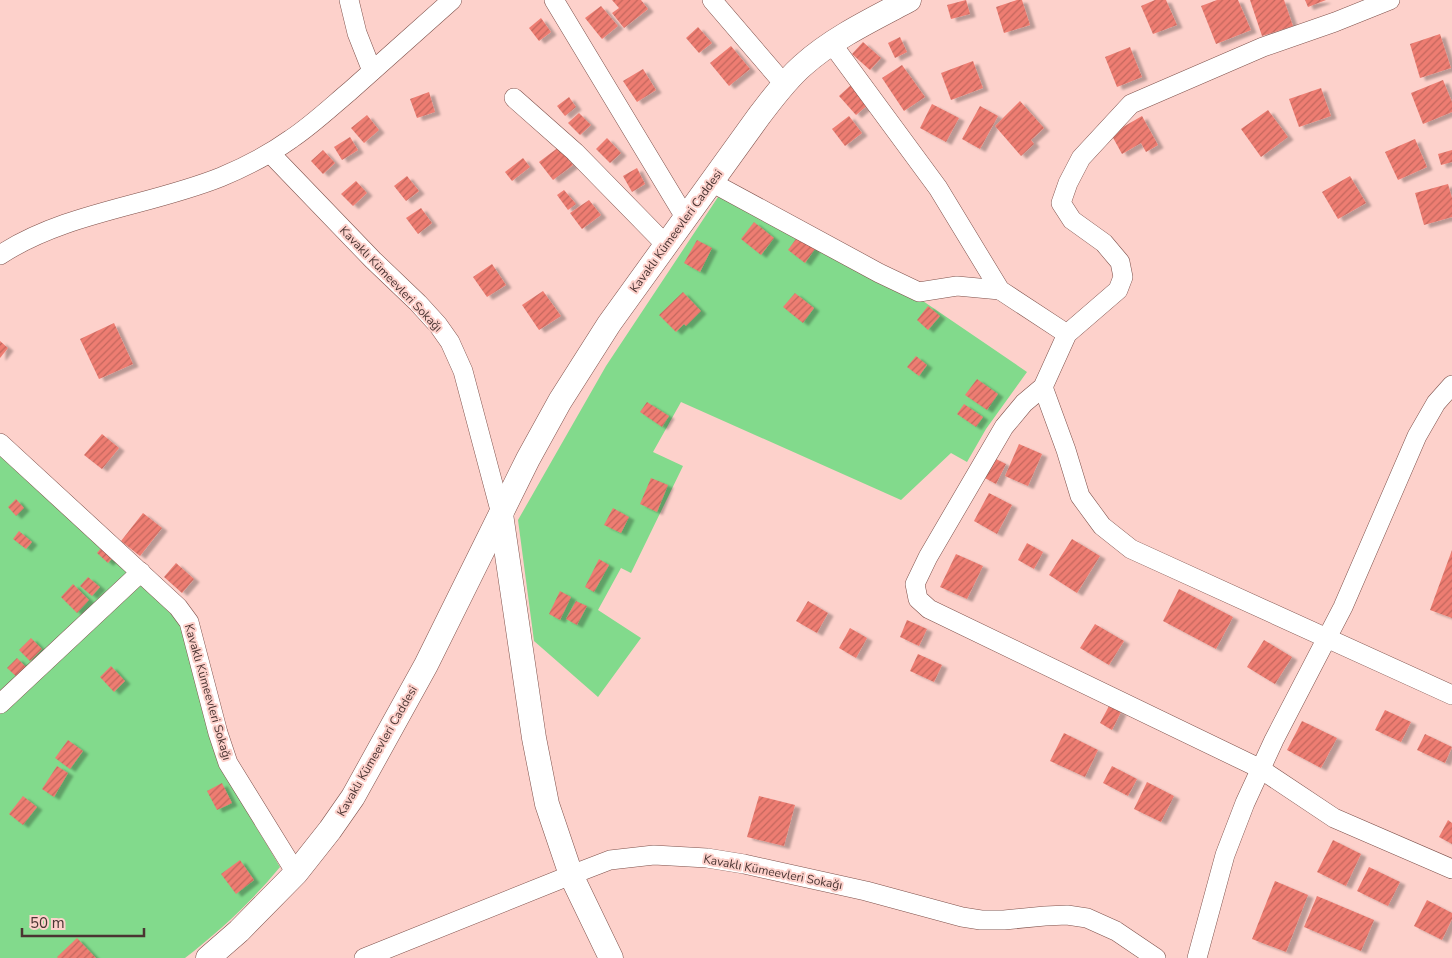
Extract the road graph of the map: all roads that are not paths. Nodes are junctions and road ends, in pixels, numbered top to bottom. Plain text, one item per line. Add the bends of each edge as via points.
1 (349, 0) edge
2 (452, 0) edge
3 (554, 0) edge
4 (712, 0) edge
5 (909, 0) edge
6 (1390, 0) edge
7 (832, 44) junction
8 (372, 71) junction
9 (784, 84) junction
10 (514, 98) dead end
11 (270, 153) junction
12 (711, 182) junction
13 (686, 217) junction
14 (666, 245) junction
15 (0, 255) edge
16 (1000, 290) junction
17 (1067, 334) junction
18 (1452, 385) edge
19 (1044, 387) junction
20 (0, 443) edge
21 (501, 514) junction
22 (141, 572) junction
23 (1328, 637) junction
24 (1452, 695) edge
25 (0, 704) edge
26 (1260, 769) junction
27 (1452, 869) edge
28 (296, 873) junction
29 (571, 875) junction
30 (208, 958) edge
31 (364, 958) edge
32 (611, 958) edge
33 (1156, 958) edge
34 (1197, 958) edge

1 - 8 street
2 - 8 street
3 - 13 street
4 - 9 street
5 - 7 street, Kavaklı Kümeevleri Caddesi
6 - 17 street via 1263,47 1131,104 1081,158 1061,203 1072,220 1104,243 1120,262 1123,277 1118,290
7 - 9 street, Kavaklı Kümeevleri Caddesi
7 - 16 street via 938,188
8 - 11 street via 292,139
9 - 12 street, Kavaklı Kümeevleri Caddesi
10 - 14 street via 582,159
11 - 15 street via 194,186 78,220
11 - 21 street, Kavaklı Kümeevleri Sokağı via 418,303 450,342 463,372
12 - 13 street, Kavaklı Kümeevleri Caddesi
12 - 16 street via 919,292 957,286
13 - 14 street, Kavaklı Kümeevleri Caddesi
14 - 21 street, Kavaklı Kümeevleri Caddesi via 560,400
16 - 17 street
17 - 19 street
18 - 23 street via 1436,403 1417,436
19 - 23 street via 1080,496 1102,526 1131,548
19 - 26 street via 1024,403 1004,427 928,557 915,584 918,599 929,609
20 - 22 street, Kavaklı Kümeevleri Sokağı
21 - 28 street, Kavaklı Kümeevleri Caddesi via 383,745 353,797
21 - 29 street via 540,772 555,833
22 - 25 street
22 - 28 street, Kavaklı Kümeevleri Sokağı via 178,607 188,622 228,763
23 - 24 street
23 - 26 street
26 - 27 street via 1334,818
26 - 34 street via 1231,838
28 - 30 street, Kavaklı Kümeevleri Caddesi
29 - 31 street, Kavaklı Kümeevleri Sokağı
29 - 32 street
29 - 33 street, Kavaklı Kümeevleri Sokağı via 610,860 631,857 707,858 831,883 981,920 1060,915 1087,918 1116,931

